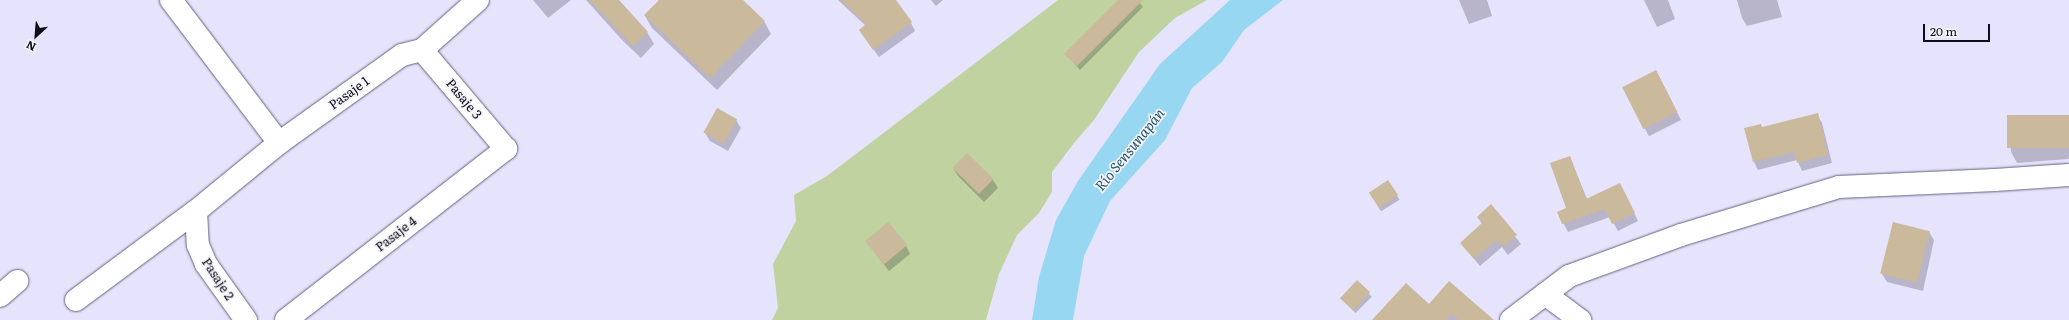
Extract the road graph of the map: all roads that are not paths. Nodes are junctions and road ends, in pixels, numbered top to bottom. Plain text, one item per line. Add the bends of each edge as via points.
1 (171, 0) edge
2 (478, 0) edge
3 (422, 50) junction
4 (279, 143) junction
5 (506, 149) joint
6 (2069, 175) edge
7 (196, 211) junction
8 (17, 281) dead end
9 (1545, 294) junction
10 (0, 296) edge
11 (76, 300) dead end
12 (246, 320) edge
13 (286, 320) edge
14 (1511, 320) edge
15 (1580, 320) edge

1 - 4 street
2 - 3 street
3 - 4 street, Pasaje 1 via 402,55
3 - 5 street, Pasaje 3
4 - 7 street, Pasaje 1
5 - 13 street, Pasaje 4
6 - 9 street via 1839,187 1658,243 1569,276
7 - 11 street, Pasaje 1
7 - 12 street, Pasaje 2 via 198,245 203,258
8 - 10 street
9 - 14 street
9 - 15 street

